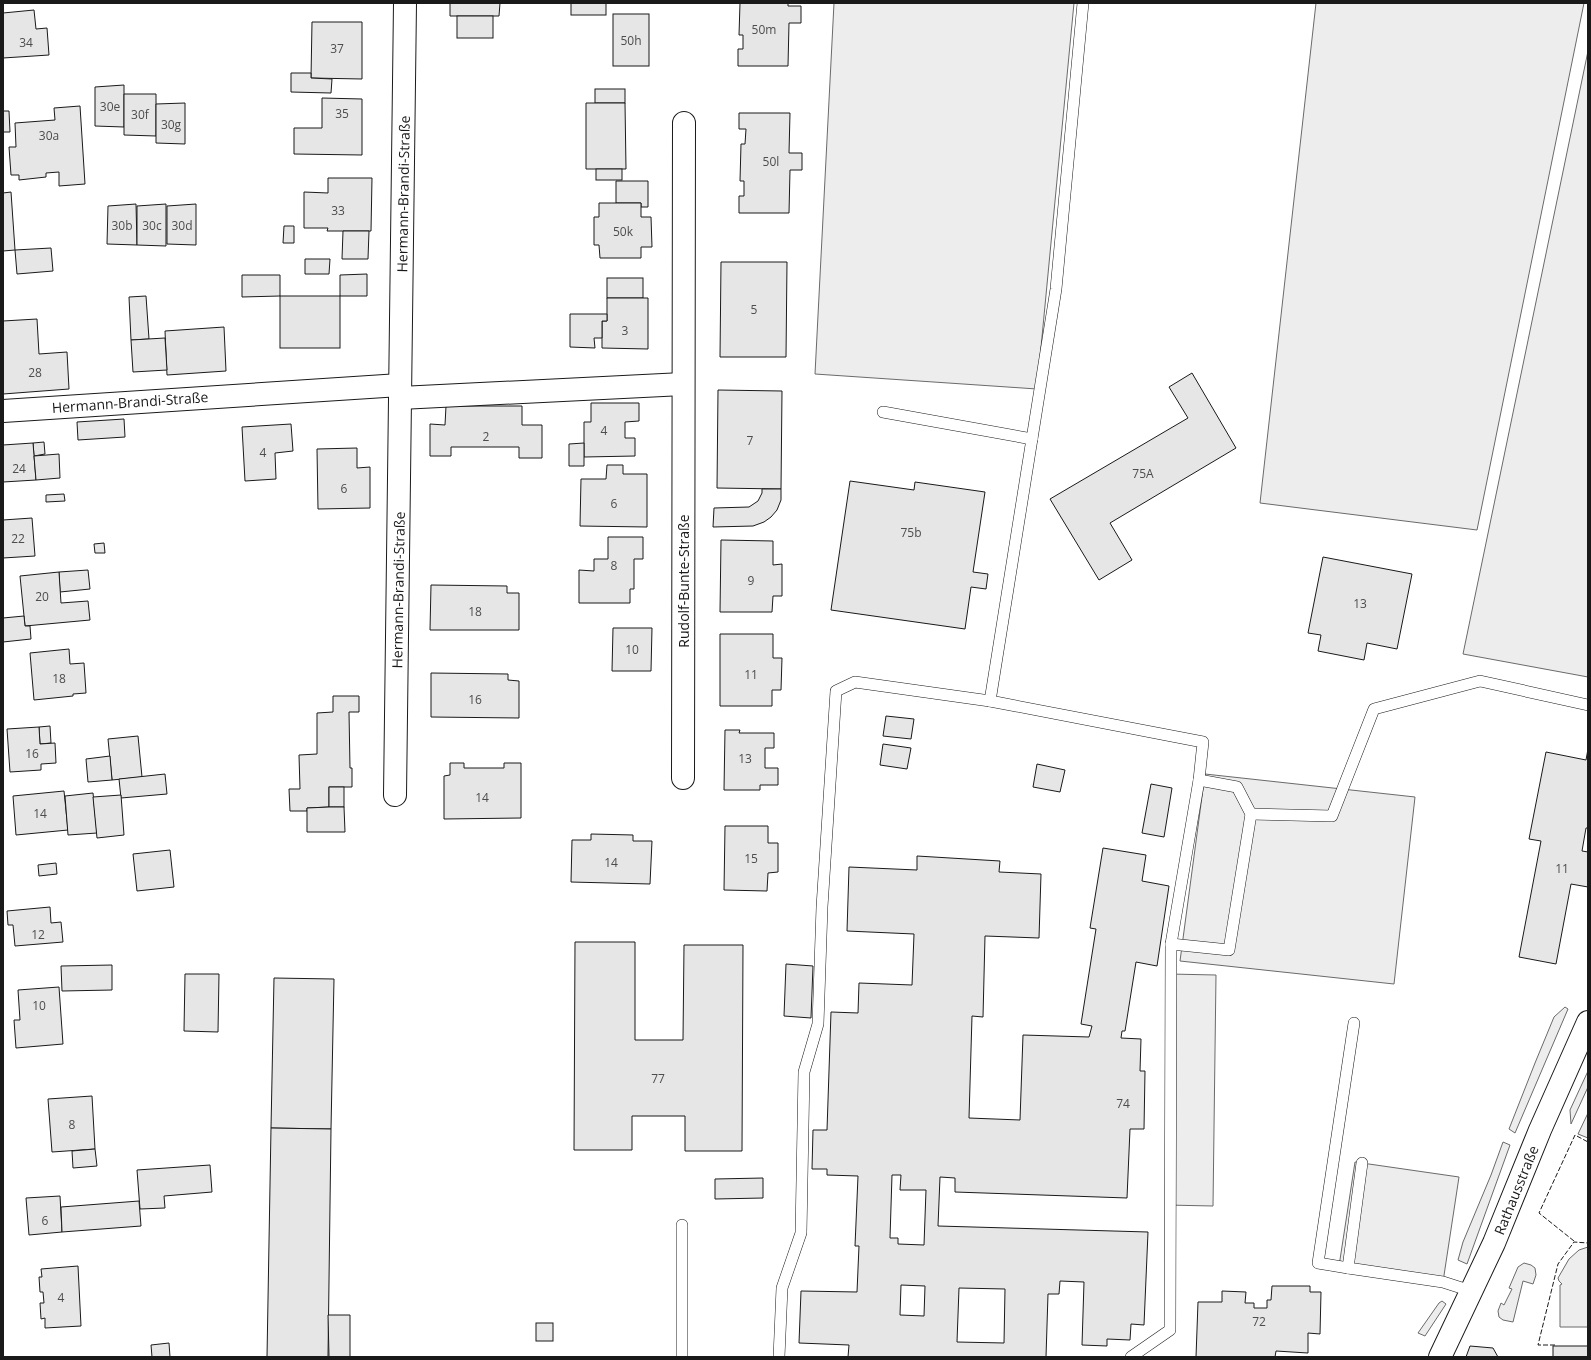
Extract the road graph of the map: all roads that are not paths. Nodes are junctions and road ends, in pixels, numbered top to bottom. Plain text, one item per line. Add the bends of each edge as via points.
1 (405, 3) edge
2 (1083, 3) edge
3 (684, 123) dead end
4 (683, 384) junction
5 (400, 392) junction
6 (3, 411) edge
7 (883, 412) dead end
8 (1032, 439) junction
9 (990, 701) junction
10 (1588, 705) edge
11 (683, 778) dead end
12 (1199, 780) junction
13 (395, 795) dead end
14 (1251, 814) junction
15 (1171, 944) junction
16 (1588, 1022) edge
17 (1354, 1023) dead end
18 (1362, 1163) dead end
19 (682, 1226) dead end
20 (1348, 1268) junction
21 (1471, 1291) junction
22 (682, 1357) edge
23 (779, 1357) edge
24 (1130, 1357) edge
25 (1440, 1357) edge

1 - 5 street, Hermann-Brandi-Straße
2 - 8 lane via 1056,289
3 - 4 street, Rudolf-Bunte-Straße
4 - 5 street
4 - 11 street, Rudolf-Bunte-Straße
5 - 6 street, Hermann-Brandi-Straße
5 - 13 street, Hermann-Brandi-Straße
7 - 8 lane
8 - 9 lane
9 - 12 lane via 1203,742
9 - 23 lane via 855,682 836,691 822,907 818,1024 804,1072 801,1233 782,1288
10 - 14 lane via 1480,681 1374,709 1332,816
12 - 14 lane via 1237,787
12 - 15 lane
14 - 15 lane via 1229,950
15 - 24 lane via 1170,1330
16 - 21 street, Rathausstraße
17 - 20 lane via 1318,1263
18 - 20 lane
19 - 22 lane
20 - 21 lane via 1443,1282
21 - 25 street, Rathausstraße

